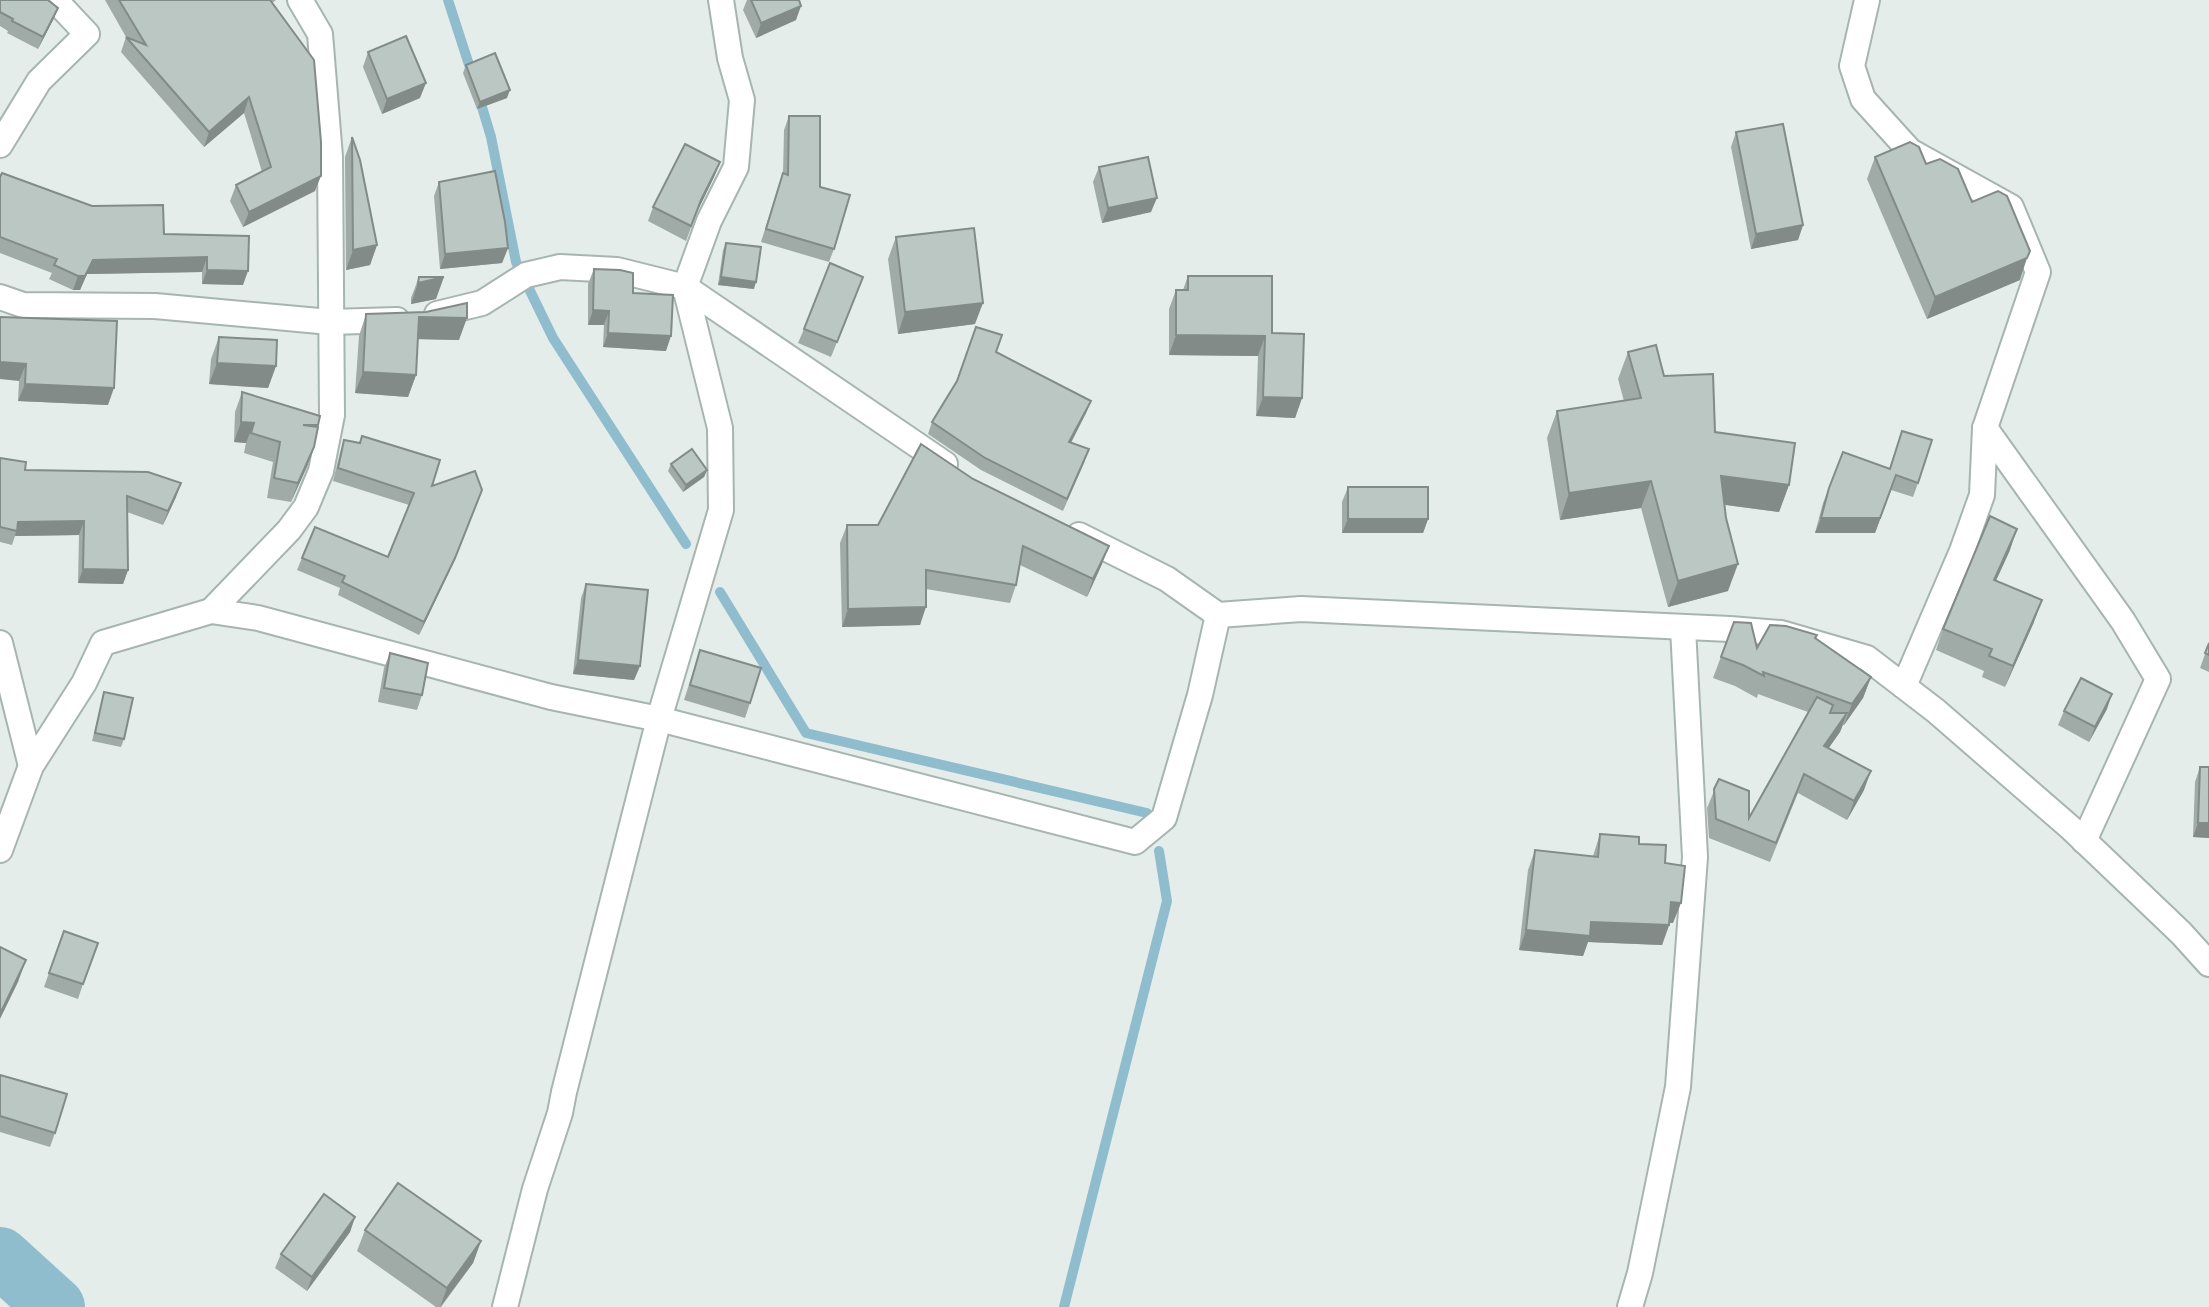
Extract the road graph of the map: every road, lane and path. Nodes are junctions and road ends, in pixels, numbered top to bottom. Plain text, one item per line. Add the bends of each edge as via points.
1 (55, 0) edge
2 (300, 0) edge
3 (721, 0) edge
4 (1867, 0) edge
5 (0, 145) edge
6 (685, 287) junction
7 (0, 297) edge
8 (330, 322) junction
9 (1985, 428) junction
10 (959, 474) edge
11 (1056, 524) edge
12 (211, 611) junction
13 (1218, 615) junction
14 (1683, 628) junction
15 (0, 643) edge
16 (1904, 686) junction
17 (659, 719) junction
18 (31, 766) junction
19 (2084, 841) junction
20 (0, 850) edge
21 (2209, 964) edge
22 (505, 1307) edge
23 (1630, 1307) edge

1 - 5 street via 87,34 39,81
2 - 8 street via 320,34 330,157
3 - 6 street via 742,100 736,167
4 - 9 street via 1852,66 1863,99 1910,151 2011,207 2038,272
6 - 8 street via 617,270 560,267 526,275 482,303 418,319
6 - 10 street
6 - 17 street via 720,428 721,510
7 - 8 street via 23,305 155,306
8 - 12 street via 332,415 321,471 289,530
9 - 16 street via 1982,495
9 - 19 street via 2123,621 2158,679
11 - 13 street via 1167,579
12 - 17 street via 258,618 551,697
12 - 18 street via 103,643
13 - 14 street via 1301,609
13 - 17 street via 1164,818 1135,842
14 - 16 street via 1781,633 1867,658
14 - 23 street via 1695,857 1678,1087
15 - 18 street
16 - 19 street
17 - 22 street via 560,1113
18 - 20 street
19 - 21 street

